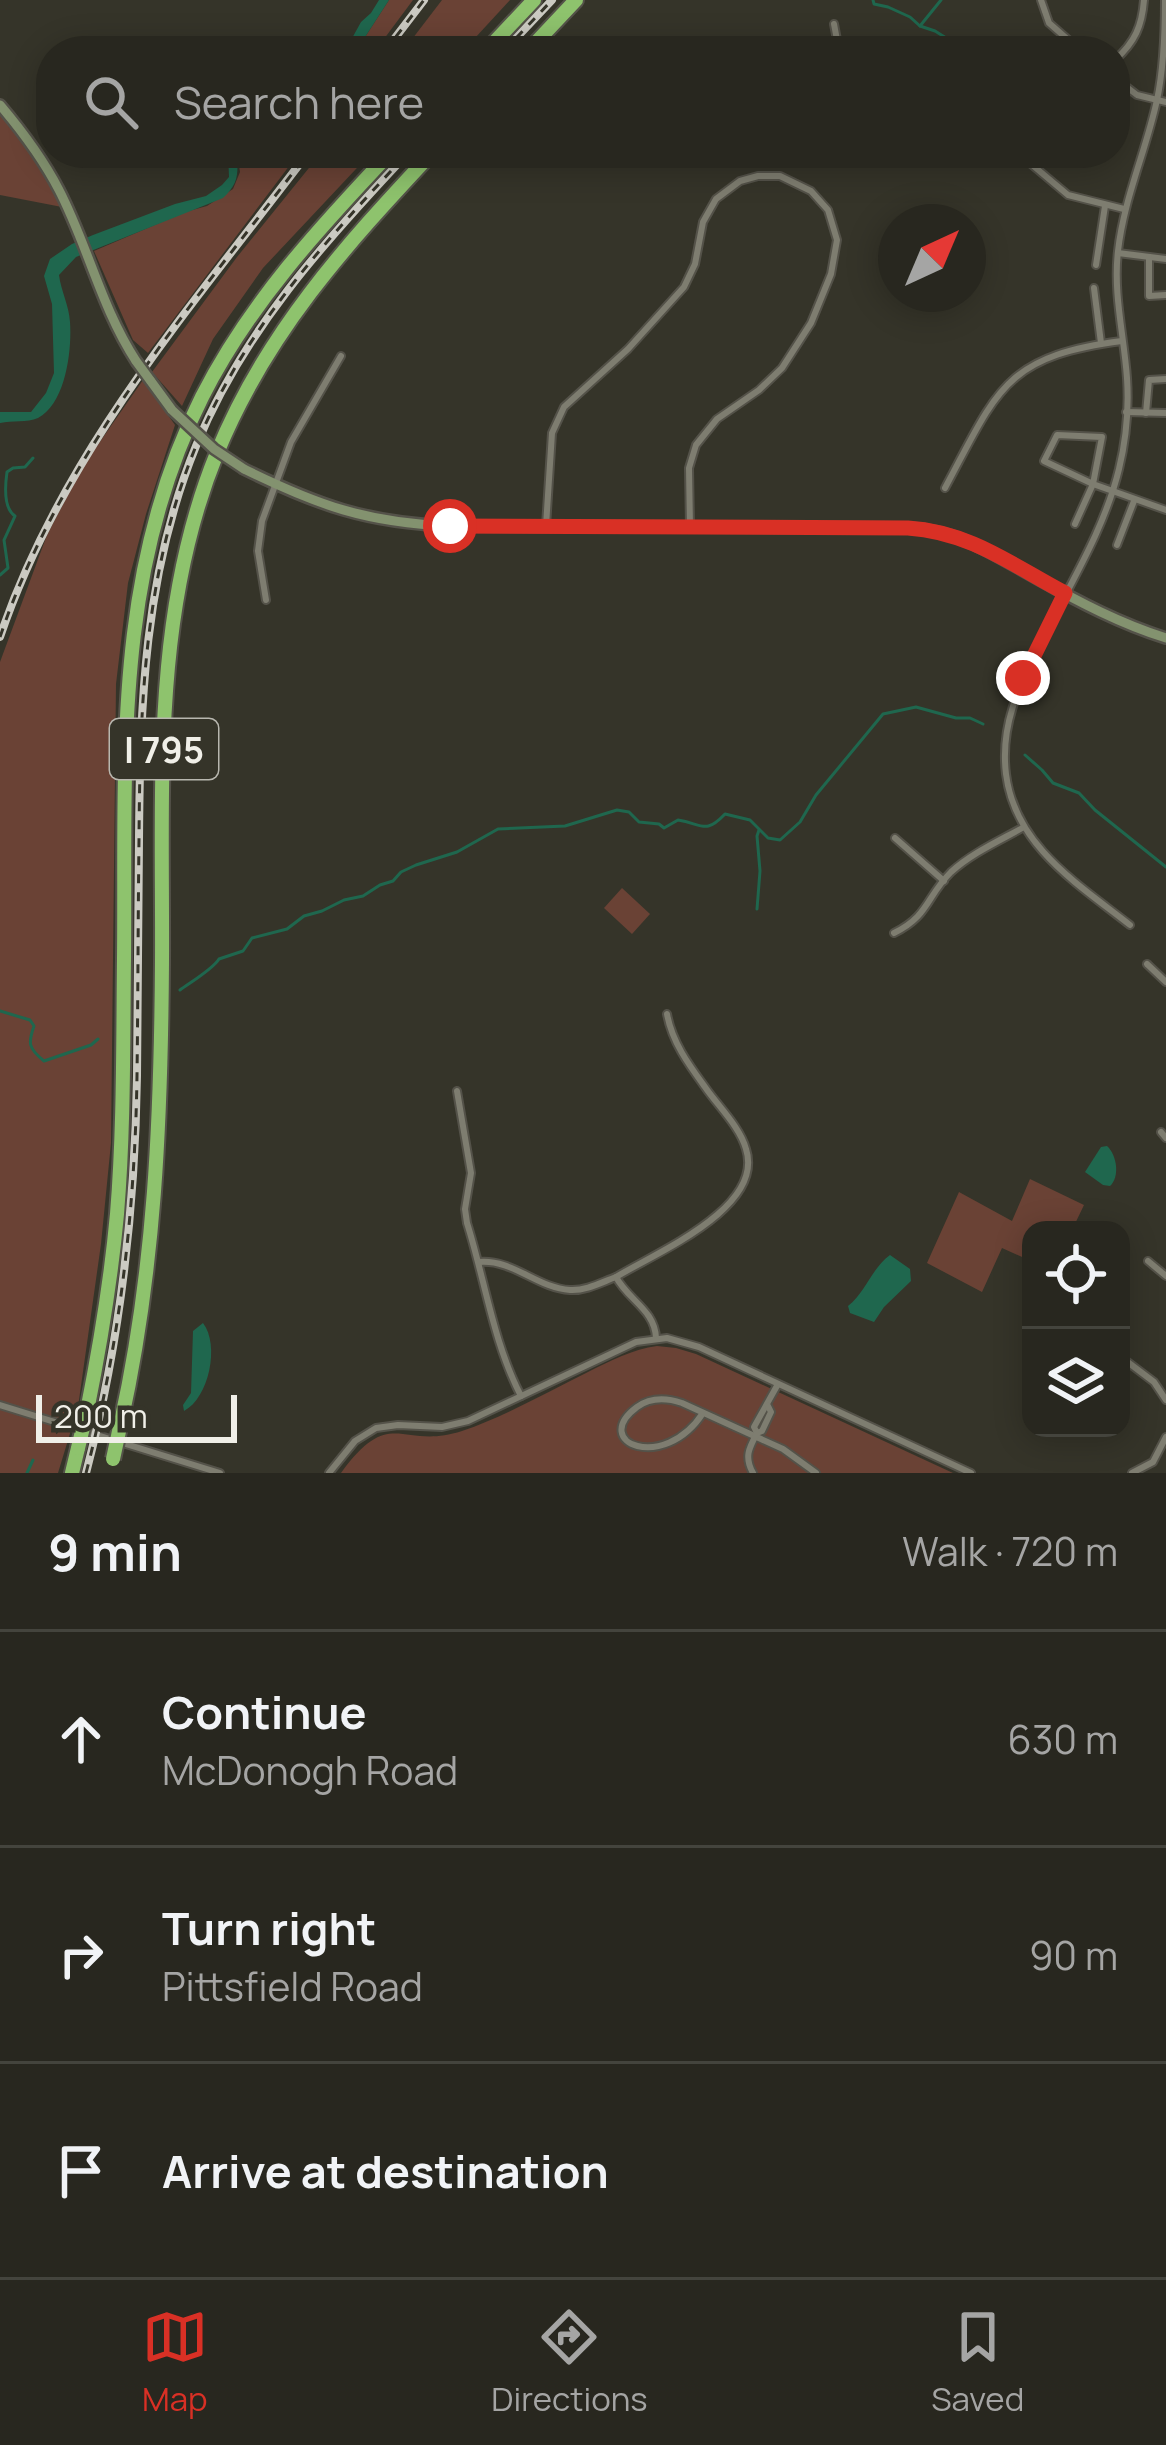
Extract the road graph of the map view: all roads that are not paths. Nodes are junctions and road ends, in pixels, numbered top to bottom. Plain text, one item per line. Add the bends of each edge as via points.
1 (534, 0) edge
2 (576, 0) edge
3 (1041, 0) edge
4 (1144, 0) edge
5 (1165, 0) edge
6 (834, 24) dead end
7 (500, 36) edge
8 (542, 36) edge
9 (837, 36) edge
10 (1064, 36) edge
11 (1130, 45) edge
12 (1130, 90) edge
13 (1161, 102) edge
14 (0, 105) edge
15 (36, 152) edge
16 (46, 168) edge
17 (376, 168) edge
18 (418, 168) edge
19 (1035, 168) edge
20 (1105, 206) junction
21 (1124, 209) junction
22 (1118, 253) junction
23 (1149, 257) junction
24 (1166, 259) edge
25 (1096, 266) dead end
26 (1094, 288) dead end
27 (1166, 295) edge
28 (1122, 341) junction
29 (1101, 344) junction
30 (341, 356) dead end
31 (1166, 379) edge
32 (1126, 412) junction
33 (1146, 413) junction
34 (1166, 413) edge
35 (275, 484) junction
36 (1094, 484) junction
37 (945, 488) dead end
38 (1112, 491) junction
39 (1135, 501) junction
40 (1166, 510) edge
41 (1075, 524) dead end
42 (546, 527) junction
43 (690, 527) junction
44 (1117, 545) dead end
45 (1065, 593) junction
46 (266, 600) dead end
47 (1166, 638) edge
48 (1024, 827) junction
49 (895, 838) dead end
50 (944, 881) junction
51 (1130, 925) dead end
52 (894, 933) dead end
53 (1147, 964) dead end
54 (1166, 982) edge
55 (667, 1014) dead end
56 (457, 1091) dead end
57 (479, 1262) junction
58 (1148, 1262) dead end
59 (616, 1276) junction
60 (1166, 1276) edge
61 (656, 1338) junction
62 (1130, 1364) edge
63 (779, 1384) junction
64 (520, 1396) junction
65 (1166, 1400) edge
66 (0, 1405) edge
67 (703, 1413) junction
68 (756, 1435) junction
69 (1165, 1442) edge
70 (675, 1451) dead end
71 (630, 1454) dead end
72 (806, 1465) junction
73 (111, 1466) edge
74 (72, 1473) edge
75 (220, 1473) edge
76 (328, 1473) edge
77 (753, 1473) edge
78 (800, 1473) edge
79 (816, 1473) edge
80 (971, 1473) edge
81 (1132, 1473) edge

1 - 7 highway
2 - 8 highway
3 - 10 street
4 - 11 street
5 - 13 street
6 - 9 street
12 - 13 street
13 - 21 street
14 - 15 main road, bridge
16 - 35 main road, bridge via 136,361 214,449
17 - 74 highway, I 795, bridge via 291,262 231,346 184,437 148,547 127,706 117,1213 105,1318
18 - 73 highway, I 795, bridge via 339,254 274,342 217,454 184,556 165,705 158,1163 149,1267
19 - 20 street via 1060,190
20 - 21 street
20 - 25 street
21 - 22 street
22 - 23 street
22 - 28 street
23 - 24 street
23 - 27 street via 1150,296
26 - 29 street
28 - 29 street
28 - 32 street
29 - 37 street via 1051,355 1005,386
30 - 35 street
31 - 33 street via 1149,380
32 - 33 street
32 - 38 street
33 - 34 street
35 - 42 main road via 380,520
35 - 46 street via 258,539
36 - 36 street via 1045,461 1058,435 1102,437
36 - 38 street
36 - 41 street
38 - 39 street
38 - 45 street
39 - 40 street
39 - 44 street
42 - 43 main road
42 - 43 street via 550,443 564,407 685,287 716,199 740,181 780,176 828,210 837,240 831,274 782,368 717,418 696,445
43 - 45 main road via 938,531
45 - 47 main road
45 - 48 street via 1016,694 1004,738 1006,780
48 - 50 street
48 - 51 street via 1056,867
49 - 50 street
50 - 52 street via 918,919
53 - 54 street
55 - 59 street via 683,1055 744,1143 748,1165 739,1192 702,1226
56 - 57 street via 471,1173 465,1210
57 - 59 street via 500,1262 573,1291
57 - 64 street
58 - 60 street
59 - 61 street via 654,1321
61 - 63 street via 688,1342
61 - 64 street
62 - 65 street
63 - 68 street
63 - 80 street
64 - 76 street via 450,1426 370,1430
66 - 75 street
67 - 68 street
67 - 70 street
67 - 71 street via 669,1399 639,1406 623,1427
68 - 72 street
68 - 77 street via 747,1455
69 - 81 street via 1153,1462
72 - 78 street
72 - 79 street

